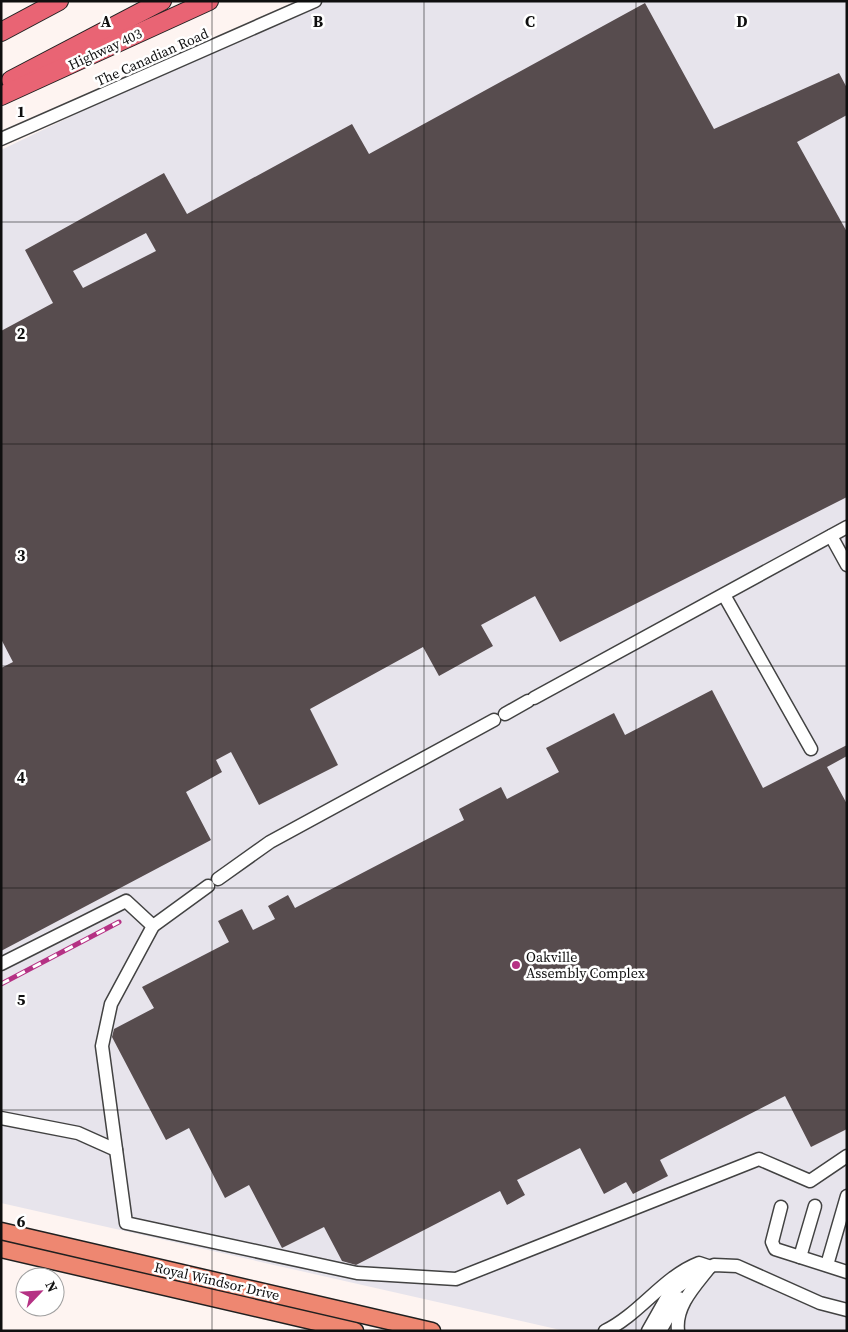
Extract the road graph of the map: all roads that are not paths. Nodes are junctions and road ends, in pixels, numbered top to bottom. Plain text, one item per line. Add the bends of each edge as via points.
1 (59, 1) edge
2 (162, 1) edge
3 (208, 1) edge
4 (314, 1) edge
5 (1, 32) edge
6 (1, 84) edge
7 (1, 96) edge
8 (1, 139) edge
9 (847, 527) edge
10 (831, 536) junction
11 (847, 565) edge
12 (724, 595) junction
13 (506, 714) dead end
14 (494, 720) dead end
15 (811, 749) dead end
16 (154, 926) junction
17 (1, 964) edge
18 (1, 1118) edge
19 (116, 1150) junction
20 (847, 1156) edge
21 (847, 1196) edge
22 (815, 1206) dead end
23 (781, 1207) dead end
24 (1, 1231) edge
25 (1, 1250) edge
26 (800, 1257) junction
27 (710, 1266) junction
28 (828, 1266) junction
29 (847, 1272) edge
30 (681, 1285) junction
31 (847, 1310) edge
32 (355, 1331) edge
33 (432, 1331) edge
34 (605, 1331) edge
35 (648, 1331) edge
36 (660, 1331) edge
37 (678, 1331) edge

1 - 5 highway
2 - 6 highway
3 - 7 highway, Highway 403
4 - 8 street, The Canadian Road
9 - 10 street
10 - 11 street
10 - 12 street
12 - 13 street
12 - 15 street
14 - 16 street via 270,842
16 - 17 street via 126,901
16 - 19 street via 111,1004 102,1046
18 - 19 street via 78,1133
19 - 20 street via 126,1223 356,1273 456,1279 759,1159 810,1180
21 - 28 street
22 - 26 street
23 - 26 street via 772,1242 775,1249
24 - 33 main road, Royal Windsor Drive
25 - 32 main road, Royal Windsor Drive
26 - 28 street
27 - 30 street
27 - 31 street via 737,1266 820,1303
27 - 34 street via 699,1263 682,1272 642,1306
27 - 37 street via 682,1305
28 - 29 street
30 - 35 street via 670,1292
30 - 36 street via 679,1297

